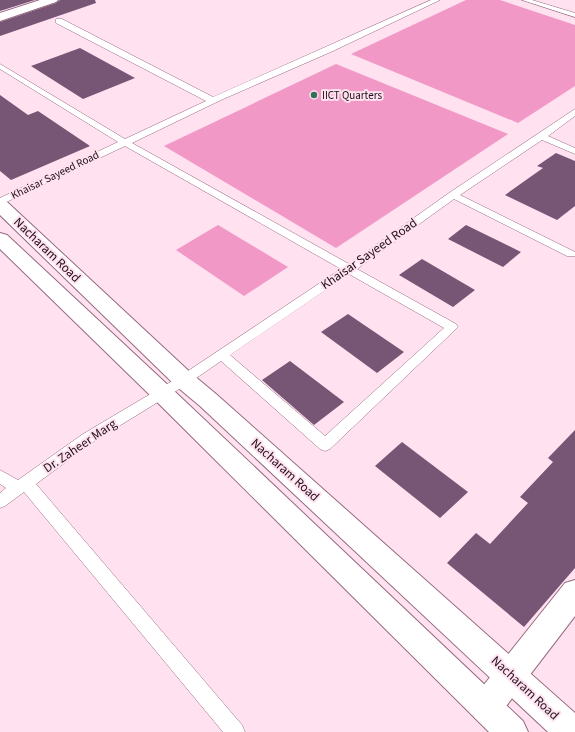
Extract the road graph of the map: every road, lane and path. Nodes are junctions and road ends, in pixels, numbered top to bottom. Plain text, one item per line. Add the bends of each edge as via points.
1 (437, 0) edge
2 (525, 0) edge
3 (43, 1) edge
4 (575, 16) edge
5 (0, 17) edge
6 (59, 21) dead end
7 (0, 66) edge
8 (213, 101) junction
9 (575, 112) edge
10 (542, 137) junction
11 (124, 142) junction
12 (575, 151) edge
13 (453, 195) junction
14 (0, 202) edge
15 (0, 205) edge
16 (0, 239) edge
17 (571, 254) dead end
18 (349, 269) junction
19 (221, 354) junction
20 (184, 380) junction
21 (162, 393) junction
22 (0, 476) edge
23 (22, 486) junction
24 (0, 501) edge
25 (575, 593) edge
26 (510, 674) junction
27 (486, 707) junction
28 (234, 732) edge
29 (512, 732) edge
30 (572, 732) edge

1 - 8 lane, Khaisar Sayeed Road
2 - 4 lane
3 - 5 main road
6 - 8 lane
7 - 11 lane
8 - 11 lane, Khaisar Sayeed Road
9 - 10 lane, Khaisar Sayeed Road
10 - 12 lane
10 - 13 lane, Khaisar Sayeed Road
11 - 14 lane, Khaisar Sayeed Road
11 - 18 lane
13 - 17 lane
13 - 18 lane, Khaisar Sayeed Road
15 - 20 main road, Nacharam Road
16 - 21 main road, Nacharam Road
18 - 19 lane, Khaisar Sayeed Road
18 - 19 lane via 452,327 325,445
19 - 20 lane, Khaisar Sayeed Road
20 - 21 lane, Khaisar Sayeed Road
20 - 26 main road, Nacharam Road
21 - 23 lane, Dr. Zaheer Marg via 88,438
21 - 27 main road, Nacharam Road
22 - 23 lane
23 - 24 lane, Dr. Zaheer Marg
23 - 28 lane
25 - 26 main road
26 - 27 main road
26 - 30 main road, Nacharam Road
27 - 29 main road, Nacharam Road

